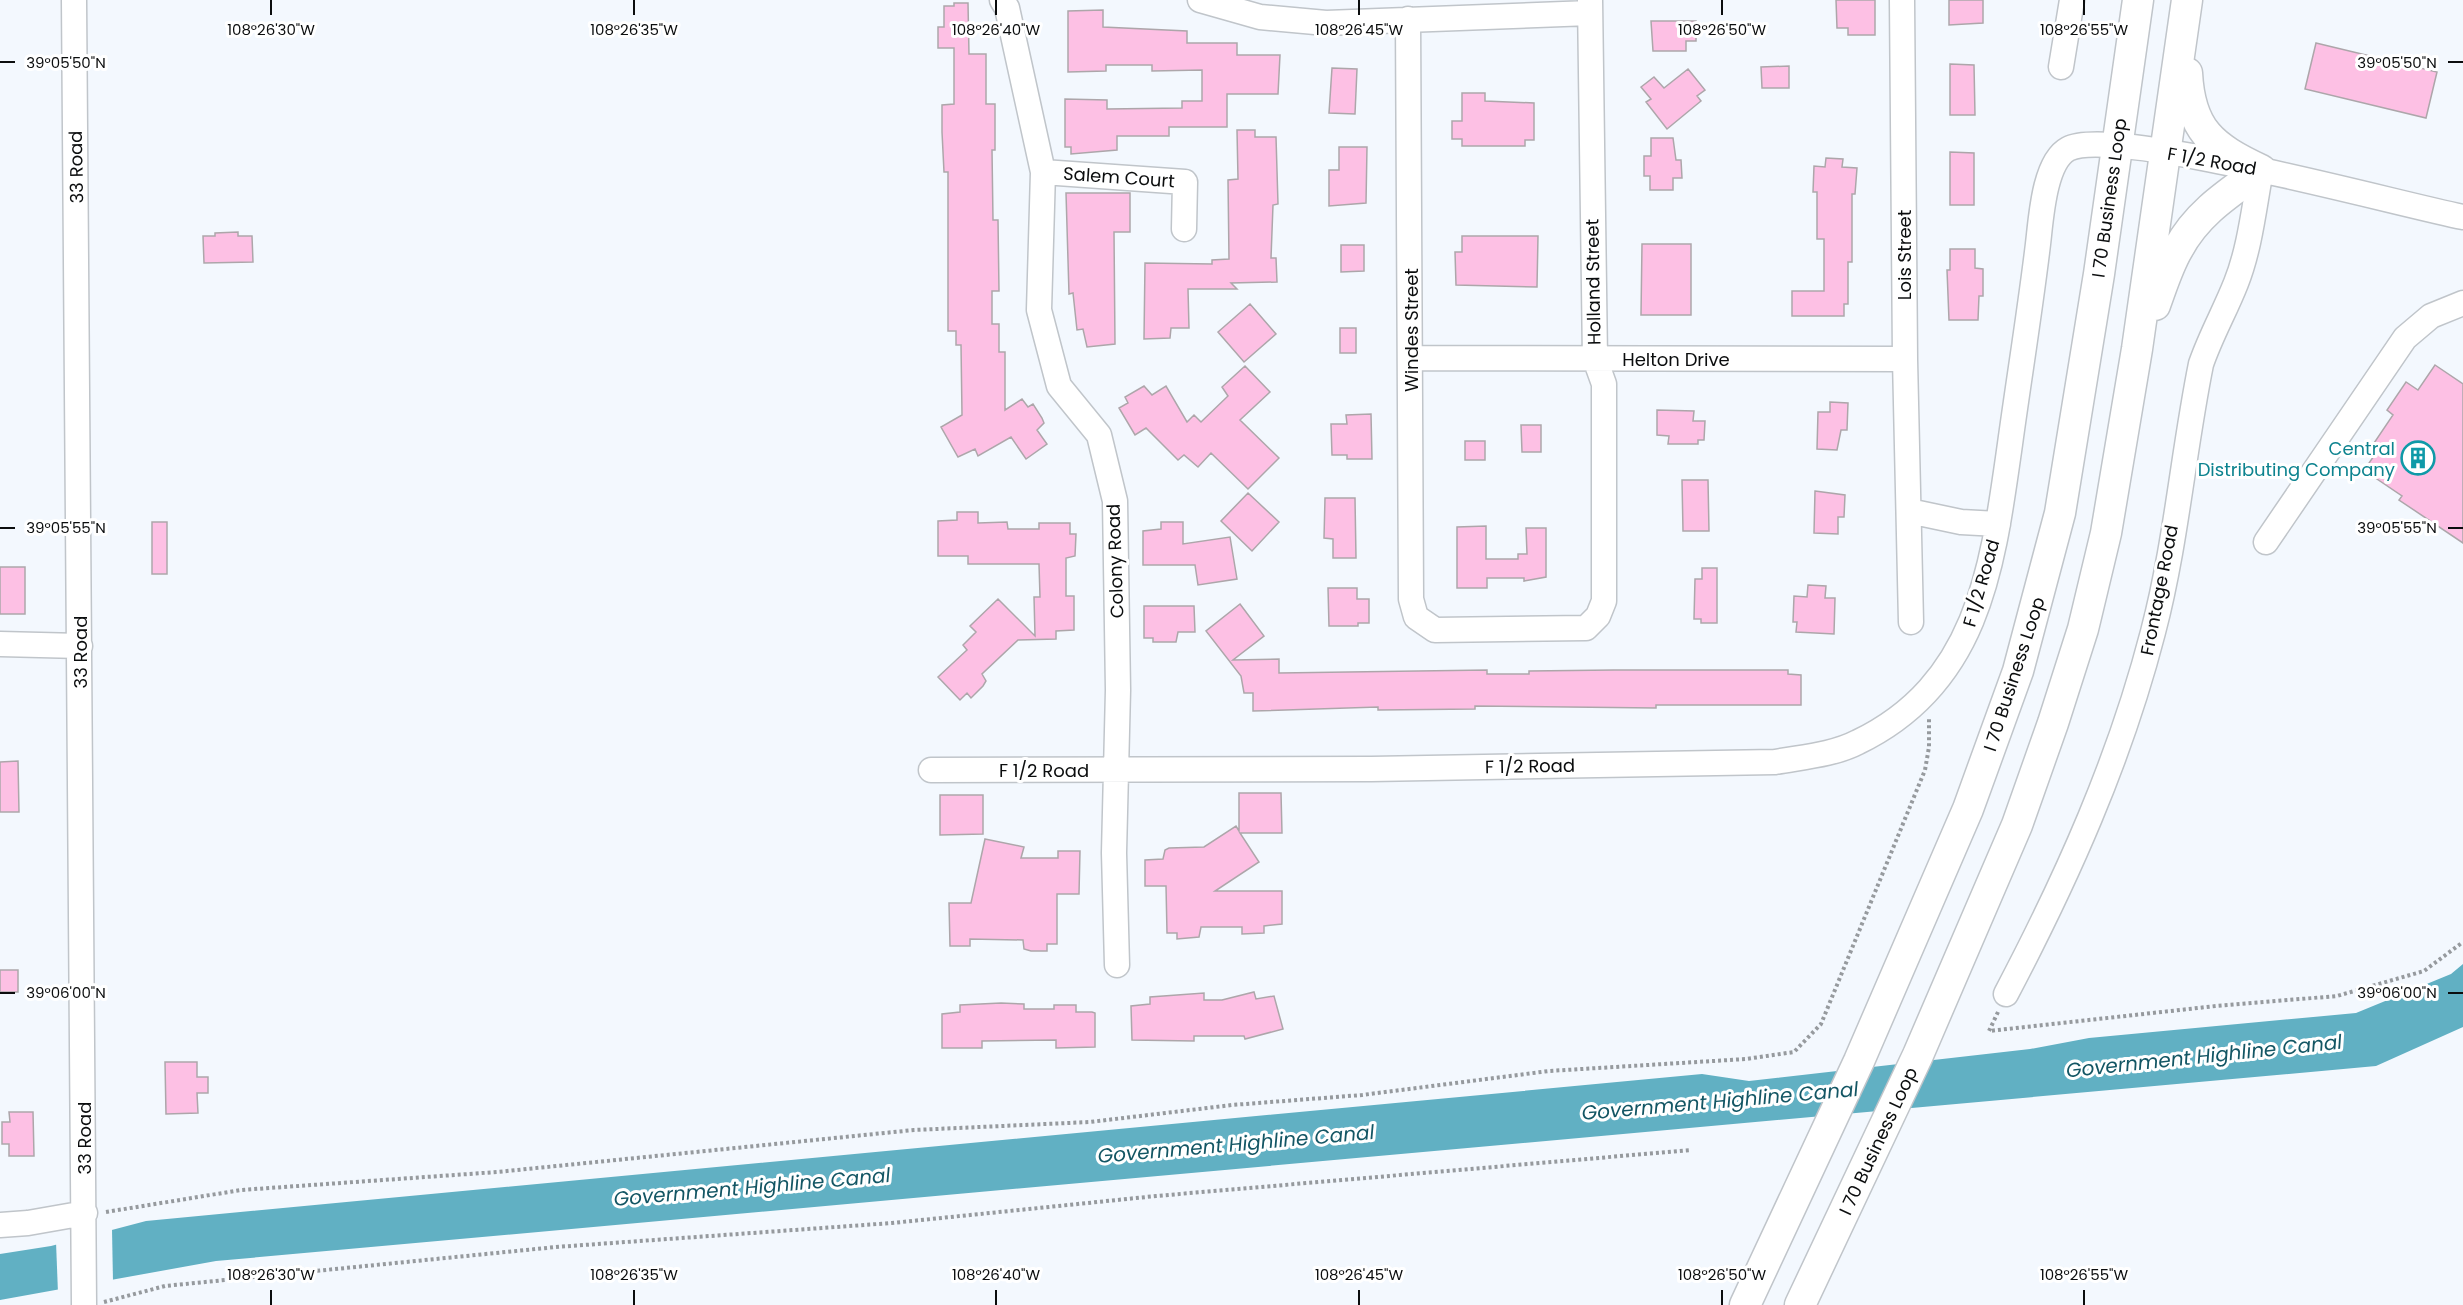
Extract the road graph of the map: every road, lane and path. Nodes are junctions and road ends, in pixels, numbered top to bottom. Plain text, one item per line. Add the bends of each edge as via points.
1 (74, 0) edge
2 (1200, 0) edge
3 (1902, 0) edge
4 (2072, 0) edge
5 (2138, 0) edge
6 (2188, 0) edge
7 (1012, 3) edge
8 (1590, 7) edge
9 (1408, 20) junction
10 (2061, 67) dead end
11 (2116, 143) junction
12 (2165, 153) junction
13 (2261, 170) junction
14 (1043, 172) junction
15 (2463, 217) edge
16 (1185, 229) dead end
17 (2463, 303) edge
18 (2137, 349) junction
19 (1412, 358) junction
20 (1595, 358) junction
21 (1905, 359) junction
22 (1909, 511) junction
23 (1998, 524) junction
24 (2266, 542) dead end
25 (1911, 622) dead end
26 (1586, 628) joint
27 (0, 645) edge
28 (80, 646) junction
29 (1928, 693) junction
30 (931, 770) dead end
31 (1117, 770) junction
32 (2463, 942) edge
33 (1117, 965) dead end
34 (2006, 994) joint
35 (1691, 1150) dead end
36 (84, 1224) junction
37 (0, 1225) edge
38 (90, 1299) edge
39 (1745, 1305) edge
40 (1800, 1305) edge

1 - 28 street, 33 Road
2 - 9 street via 1271,18 1326,23
3 - 21 street, Lois Street
4 - 10 street
5 - 11 main road, I 70 Business Loop
6 - 12 main road, I 70 Business Loop
6 - 13 main road via 2186,68 2192,111 2207,137
7 - 14 street, Colony Road
8 - 9 street
8 - 20 street, Holland Street
9 - 19 street, Windes Street
11 - 12 street, F 1/2 Road
11 - 23 street, F 1/2 Road via 2069,148 2055,159 2040,229
11 - 39 main road, I 70 Business Loop via 2062,502 2042,588 1994,742 1859,1060
12 - 13 street, F 1/2 Road
12 - 18 main road, I 70 Business Loop
13 - 15 street, F 1/2 Road
13 - 18 main road via 2219,200 2188,232
13 - 34 street, Frontage Road via 2237,282 2212,331 2201,364 2164,582 2126,726 2085,834
14 - 16 street, Salem Court via 1185,182
14 - 31 street, Colony Road via 1039,310 1059,386 1099,435 1114,501
17 - 24 street via 2431,316 2404,338
18 - 40 main road, I 70 Business Loop via 2106,533 2083,629 2017,825 1918,1055
19 - 20 street, Helton Drive
19 - 26 street, Windes Street via 1411,599 1416,617 1435,630
20 - 21 street, Helton Drive
20 - 26 street, Holland Street via 1604,384 1604,601 1598,616
21 - 22 street, Lois Street
22 - 23 street via 1961,522
22 - 25 street, Lois Street
23 - 29 street, F 1/2 Road via 1968,632
27 - 28 street
28 - 36 street, 33 Road
29 - 31 street, F 1/2 Road via 1857,743 1823,754 1774,762
29 - 36 path via 1929,747 1925,770 1821,1024 1794,1052 1746,1059 1549,1071 1362,1095 1090,1122 914,1130 497,1172 241,1190 109,1212
30 - 31 street, F 1/2 Road
31 - 33 street, Colony Road
32 - 34 path via 2424,971 2337,996 1989,1031
35 - 38 path via 892,1223 545,1249 165,1286
36 - 37 street
36 - 38 street, 33 Road

